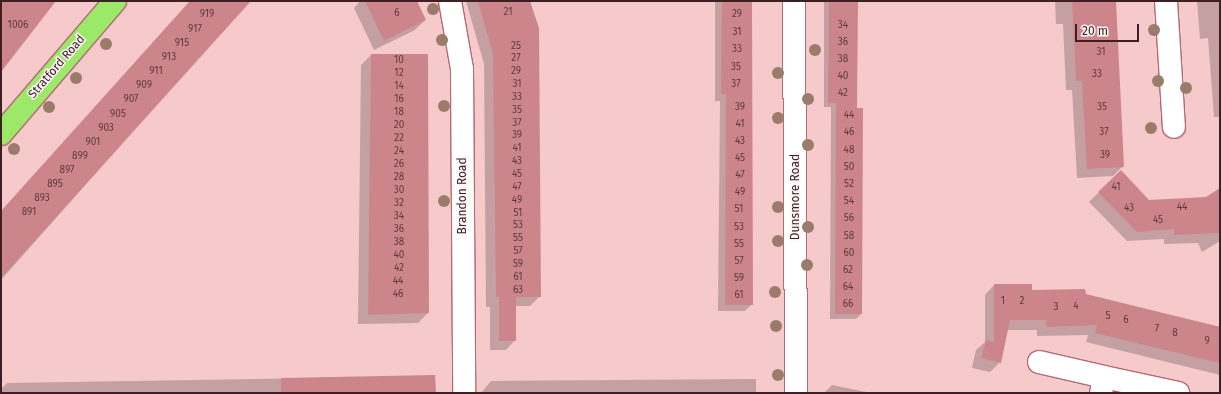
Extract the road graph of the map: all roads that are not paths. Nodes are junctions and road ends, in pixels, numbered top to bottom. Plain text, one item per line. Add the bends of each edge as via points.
1 (114, 1) edge
2 (450, 1) edge
3 (794, 1) edge
4 (1166, 1) edge
5 (1174, 127) dead end
6 (1, 134) edge
7 (1039, 362) dead end
8 (1103, 385) edge
9 (464, 393) edge
10 (796, 393) edge
11 (1178, 393) edge

1 - 6 highway, Stratford Road
2 - 9 street, Brandon Road via 462,69
3 - 10 street, Dunsmore Road
4 - 5 street
7 - 8 street
8 - 11 street

